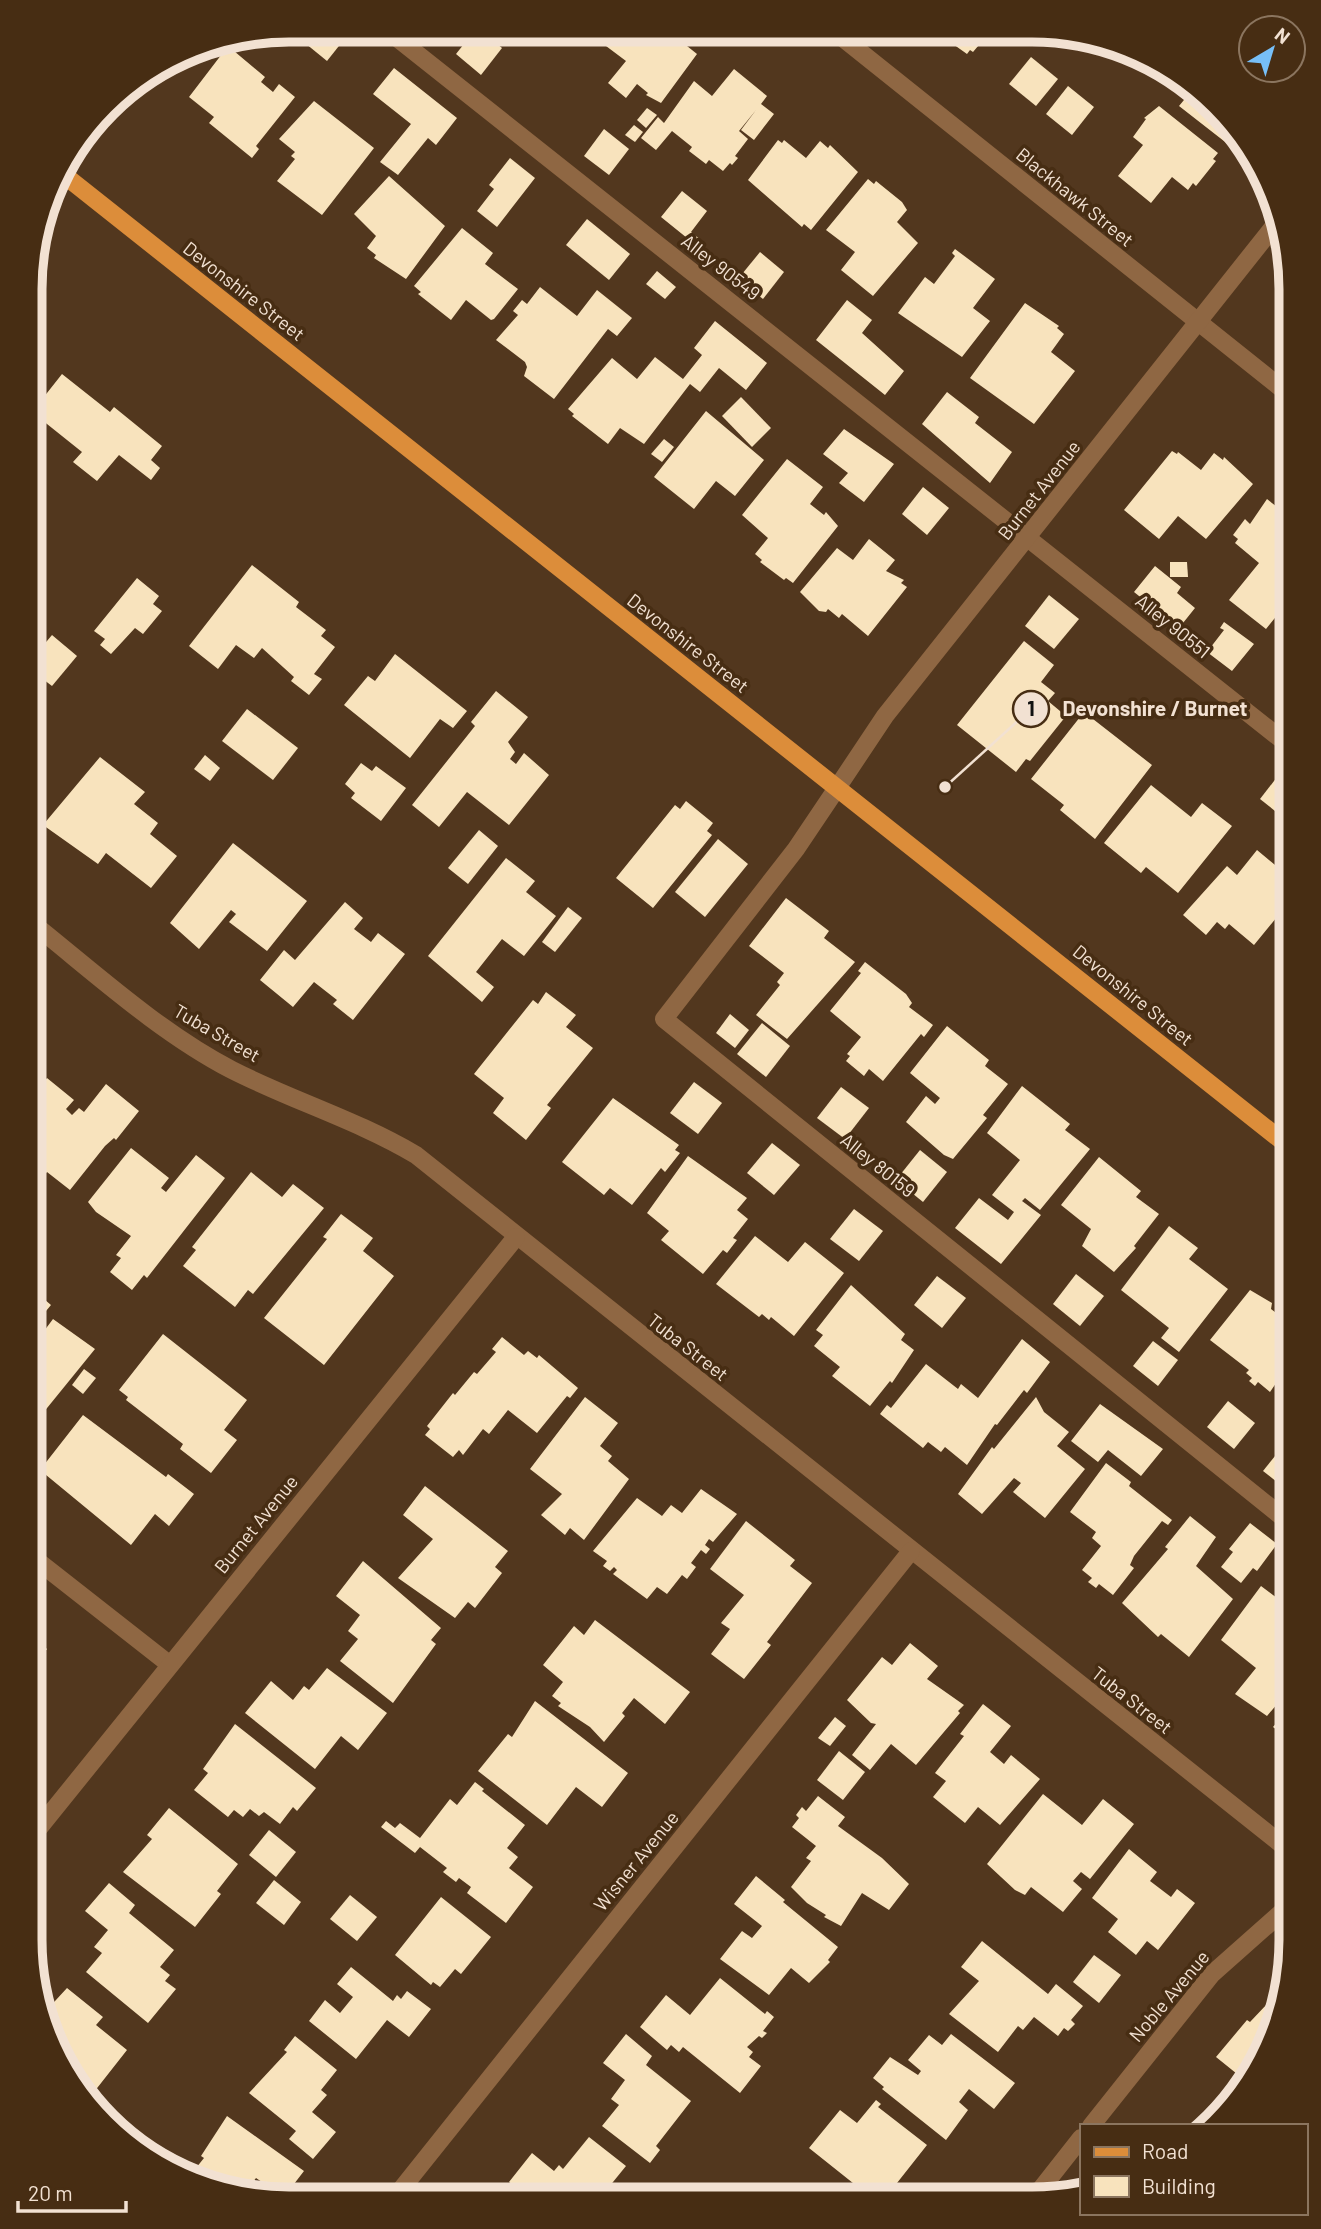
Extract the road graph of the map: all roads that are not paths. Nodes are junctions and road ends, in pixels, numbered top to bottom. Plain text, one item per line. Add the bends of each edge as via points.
1 (848, 42) edge
2 (403, 43) edge
3 (69, 179) edge
4 (1272, 229) edge
5 (1198, 322) junction
6 (1279, 386) edge
7 (1029, 538) junction
8 (1279, 737) edge
9 (837, 788) junction
10 (42, 931) edge
11 (1278, 1138) edge
12 (516, 1237) junction
13 (1278, 1514) edge
14 (911, 1551) junction
15 (42, 1564) edge
16 (169, 1664) junction
17 (42, 1824) edge
18 (1278, 1842) edge
19 (1278, 1915) edge
20 (1093, 2124) edge
21 (1080, 2139) edge
22 (1043, 2186) edge
23 (403, 2187) edge

1 - 5 street, Blackhawk Street
2 - 7 street, Alley 90549
3 - 9 main road, Devonshire Street
4 - 5 street, Burnet Avenue
5 - 6 street, Blackhawk Street
5 - 7 street, Burnet Avenue
7 - 8 street, Alley 90551
7 - 9 street, Burnet Avenue via 885,716
9 - 11 main road, Devonshire Street
9 - 13 street, Alley 80159 via 796,849 664,1019
10 - 12 street, Tuba Street via 163,1027 232,1070 375,1131 406,1149
12 - 14 street, Tuba Street
12 - 16 street, Burnet Avenue
14 - 18 street, Tuba Street
14 - 23 street, Wisner Avenue
15 - 16 street
16 - 17 street, Burnet Avenue
19 - 20 street, Noble Avenue via 1212,1974
21 - 22 street

